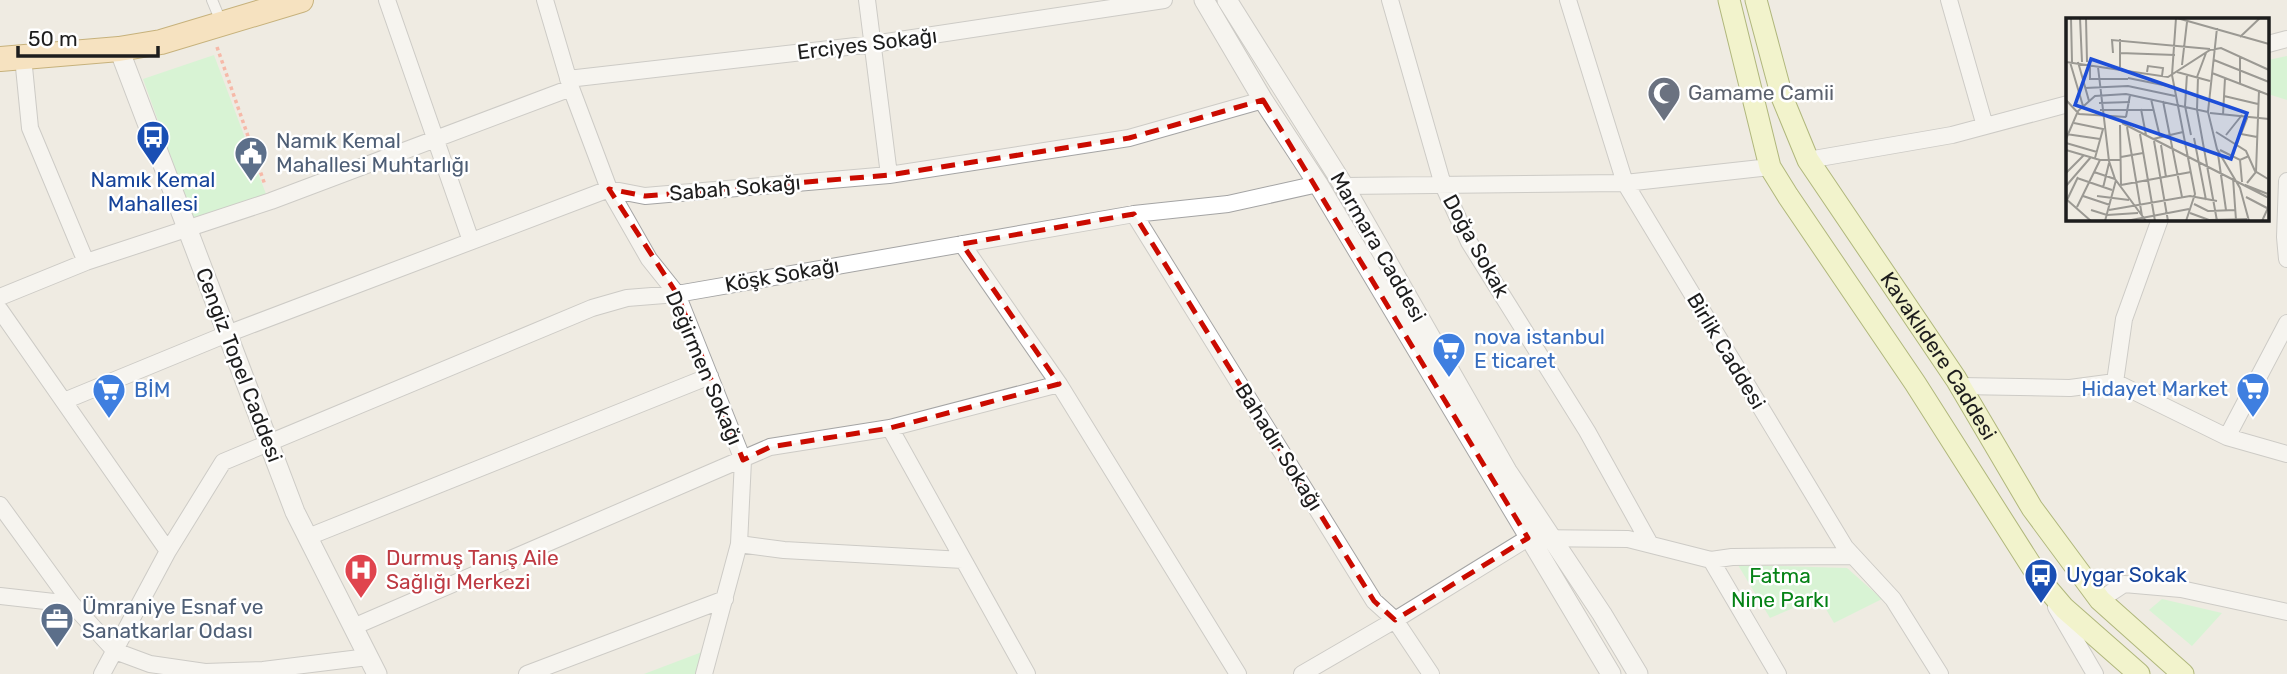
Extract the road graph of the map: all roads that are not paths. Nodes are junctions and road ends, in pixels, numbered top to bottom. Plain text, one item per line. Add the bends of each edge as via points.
1 (212, 0) edge
2 (301, 0) edge
3 (387, 0) edge
4 (545, 0) edge
5 (867, 0) edge
6 (1164, 0) edge
7 (1204, 0) edge
8 (1227, 0) edge
9 (1390, 0) edge
10 (1568, 0) edge
11 (1729, 0) edge
12 (1756, 0) edge
13 (1948, 0) edge
14 (216, 27) junction
15 (2287, 39) edge
16 (2270, 43) edge
17 (873, 44) junction
18 (119, 49) junction
19 (11, 58) edge
20 (569, 84) junction
21 (1263, 100) junction
22 (2066, 105) edge
23 (1985, 125) junction
24 (435, 139) junction
25 (1808, 160) junction
26 (1770, 167) junction
27 (889, 174) junction
28 (2287, 181) edge
29 (1625, 183) junction
30 (1318, 184) junction
31 (1443, 185) junction
32 (1344, 186) junction
33 (609, 189) junction
34 (1134, 214) junction
35 (2160, 220) edge
36 (187, 229) junction
37 (471, 241) junction
38 (962, 244) junction
39 (2287, 259) edge
40 (86, 262) junction
41 (677, 294) junction
42 (0, 297) edge
43 (0, 310) edge
44 (2287, 323) edge
45 (226, 334) junction
46 (710, 376) junction
47 (2116, 382) junction
48 (1059, 384) junction
49 (1960, 386) junction
50 (64, 401) junction
51 (890, 428) junction
52 (2227, 437) junction
53 (268, 442) junction
54 (2287, 454) edge
55 (743, 460) junction
56 (0, 505) edge
57 (308, 537) junction
58 (1528, 538) junction
59 (1551, 539) junction
60 (739, 544) junction
61 (1650, 544) junction
62 (168, 551) junction
63 (1853, 556) junction
64 (2069, 558) junction
65 (964, 560) junction
66 (1711, 561) junction
67 (2041, 581) junction
68 (0, 596) edge
69 (725, 599) junction
70 (2100, 600) junction
71 (72, 604) junction
72 (2287, 612) edge
73 (1395, 620) junction
74 (2082, 624) junction
75 (352, 627) junction
76 (115, 651) junction
77 (372, 666) edge
78 (102, 674) edge
79 (527, 674) edge
80 (704, 674) edge
81 (1027, 674) edge
82 (1238, 674) edge
83 (1302, 674) edge
84 (1431, 674) edge
85 (1611, 674) edge
86 (1638, 674) edge
87 (1778, 674) edge
88 (1940, 674) edge
89 (2095, 674) edge
90 (2138, 674) edge
91 (2183, 674) edge

1 - 14 street
2 - 14 main road
3 - 24 street
4 - 20 street, Değirmen Sokağı
5 - 17 street
6 - 17 street, Erciyes Sokağı
7 - 21 street, Marmara Caddesi
8 - 32 street, Marmara Caddesi
9 - 31 street, Doğa Sokak
10 - 29 street, Birlik Caddesi
11 - 26 main road, Kavaklıdere Caddesi
12 - 25 main road, Kavaklıdere Caddesi via 1782,97
13 - 23 street
14 - 18 main road
15 - 16 street
17 - 20 street, Erciyes Sokağı
17 - 27 street
18 - 19 main road
18 - 36 street, Cengiz Topel Caddesi
19 - 40 street via 30,128
20 - 24 street, Erciyes Sokağı
20 - 33 street, Değirmen Sokağı
21 - 27 street, Sabah Sokağı via 1129,138
21 - 30 street, Marmara Caddesi
22 - 23 street
23 - 25 street
24 - 36 street, Erciyes Sokağı
24 - 37 street
25 - 26 main road
25 - 49 main road, Kavaklıdere Caddesi
26 - 29 street
26 - 67 main road, Kavaklıdere Caddesi
27 - 33 street, Sabah Sokağı via 645,196
28 - 39 street
29 - 31 street
29 - 63 street, Birlik Caddesi
30 - 32 street
30 - 34 street, Köşk Sokağı via 1228,204
30 - 58 street, Marmara Caddesi
31 - 32 street
31 - 61 street, Doğa Sokak via 1469,242 1587,431
32 - 59 street, Marmara Caddesi via 1507,471
33 - 37 street
33 - 41 street, Değirmen Sokağı via 649,259
34 - 38 street, Köşk Sokağı
34 - 73 street, Bahadır Sokağı via 1374,601
35 - 47 street via 2124,319
36 - 40 street, Erciyes Sokağı
36 - 45 street, Cengiz Topel Caddesi
37 - 45 street
38 - 41 street, Köşk Sokağı
38 - 48 street
40 - 42 street, Erciyes Sokağı
41 - 46 street, Değirmen Sokağı
41 - 53 street, Köşk Sokağı via 627,298 592,308
43 - 50 street
44 - 52 street
45 - 50 street
45 - 53 street, Cengiz Topel Caddesi
46 - 55 street, Değirmen Sokağı
46 - 57 street
47 - 49 street via 2070,388
47 - 52 street
48 - 51 street
48 - 82 street
49 - 64 main road, Kavaklıdere Caddesi via 2032,508
50 - 62 street
51 - 55 street via 770,447
51 - 65 street
52 - 54 street
53 - 57 street, Cengiz Topel Caddesi
53 - 62 street, Köşk Sokağı via 223,462
55 - 60 street, Değirmen Sokağı
55 - 75 street
56 - 71 street
57 - 75 street, Cengiz Topel Caddesi
58 - 59 street
58 - 73 street
58 - 85 street, Marmara Caddesi
59 - 61 street via 1604,537
59 - 86 street, Marmara Caddesi
60 - 65 street
60 - 69 street, Değirmen Sokağı
61 - 66 street
62 - 76 street, Köşk Sokağı
63 - 66 street
63 - 88 street, Birlik Caddesi via 1893,599
64 - 67 main road
64 - 70 main road, Kavaklıdere Caddesi
65 - 81 street
66 - 87 street
67 - 74 main road, Kavaklıdere Caddesi
67 - 89 street
68 - 71 street
69 - 79 street
69 - 80 street, Değirmen Sokağı
70 - 72 street via 2124,584 2181,589
70 - 74 main road
70 - 91 main road, Kavaklıdere Caddesi
71 - 76 street
73 - 83 street
73 - 84 street, Bahadır Sokağı
74 - 90 main road, Kavaklıdere Caddesi
75 - 77 street, Cengiz Topel Caddesi
76 - 77 street via 150,664 205,672
76 - 78 street, Köşk Sokağı

